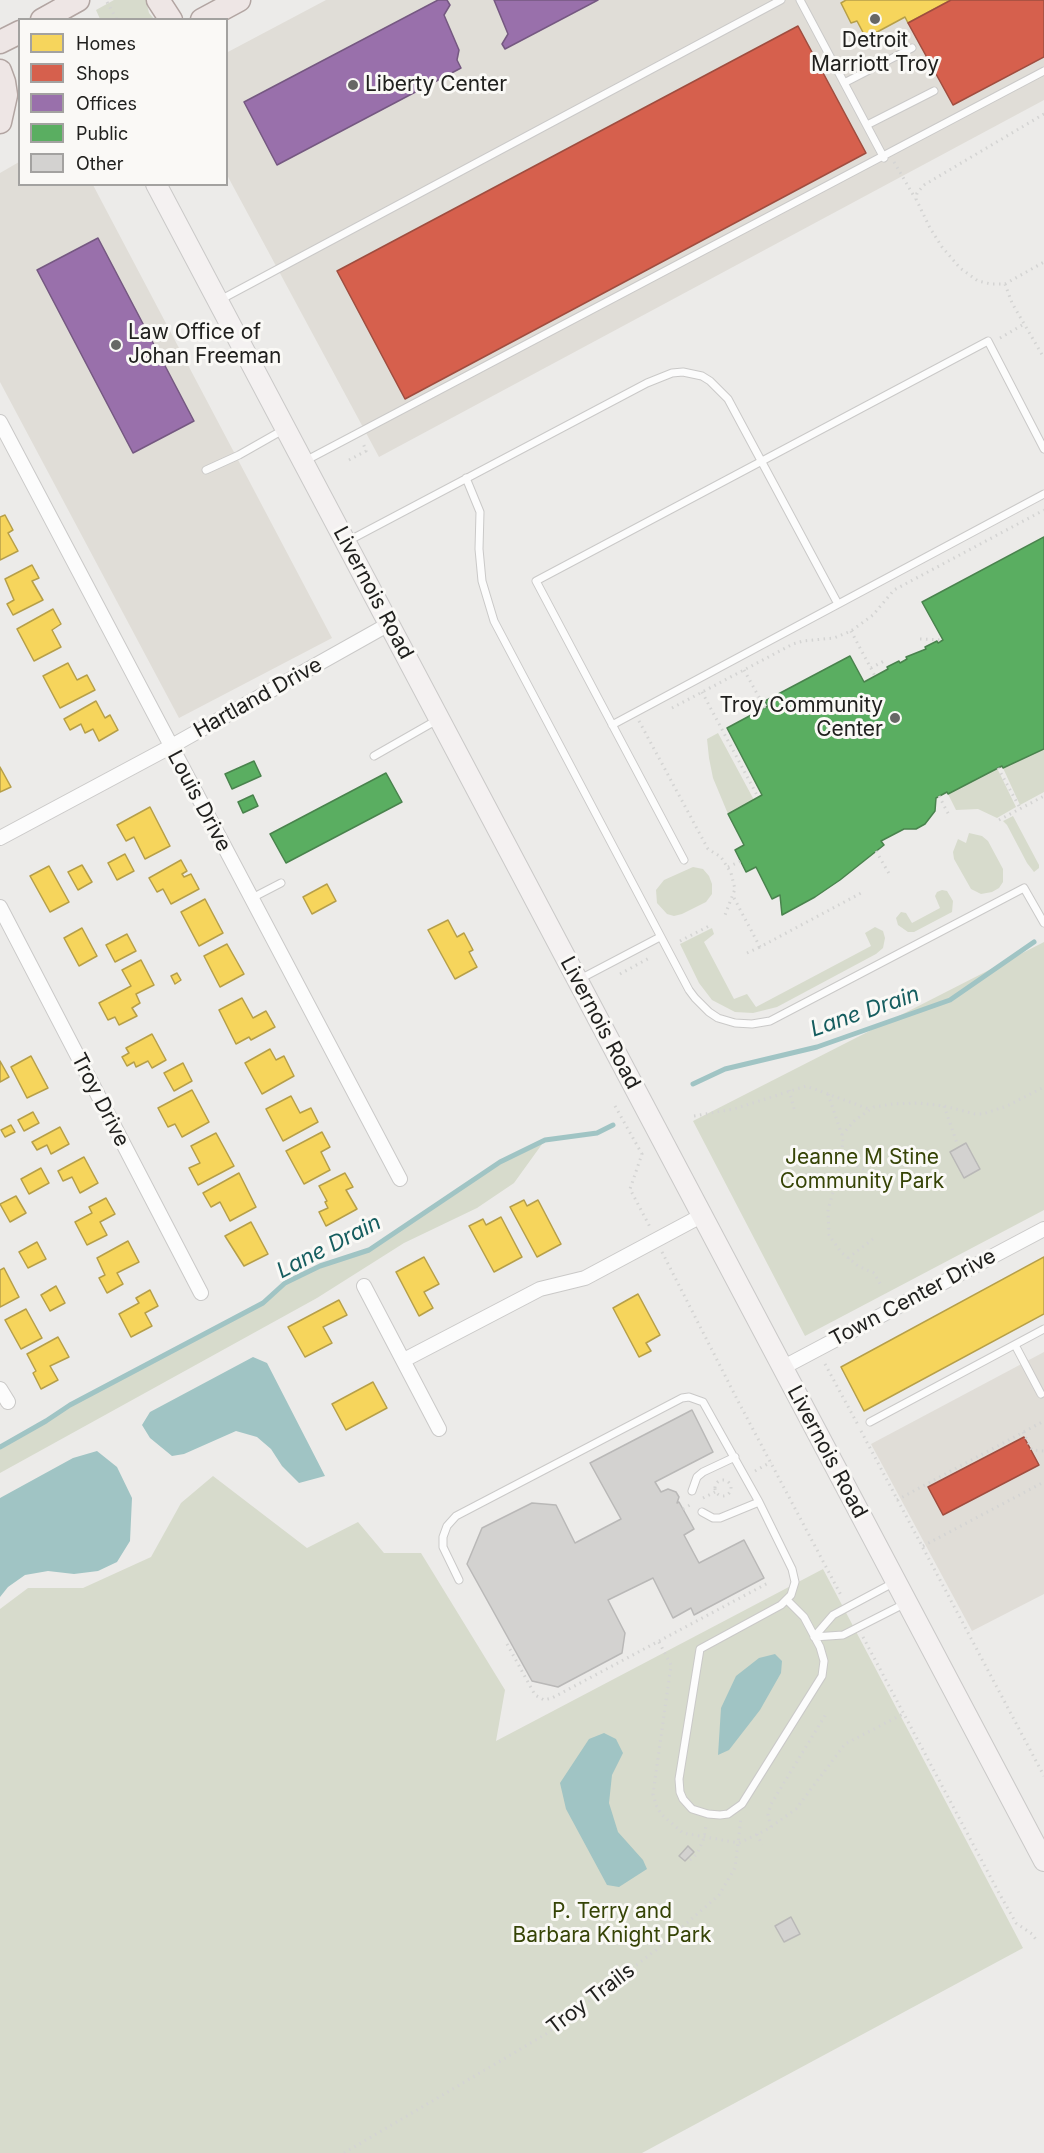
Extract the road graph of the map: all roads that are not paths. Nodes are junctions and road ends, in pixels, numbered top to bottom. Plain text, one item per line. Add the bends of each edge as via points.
1 (158, 0) edge
2 (238, 0) edge
3 (781, 0) edge
4 (800, 0) edge
5 (170, 18) edge
6 (206, 18) edge
7 (18, 33) edge
8 (0, 42) edge
9 (912, 48) dead end
10 (0, 71) edge
11 (1044, 72) edge
12 (844, 82) junction
13 (934, 90) dead end
14 (18, 118) edge
15 (0, 122) edge
16 (867, 125) junction
17 (0, 127) edge
18 (887, 156) junction
19 (157, 186) edge
20 (218, 302) junction
21 (0, 422) edge
22 (284, 430) junction
23 (1044, 449) edge
24 (762, 461) junction
25 (303, 462) junction
26 (206, 470) dead end
27 (466, 478) junction
28 (1044, 494) edge
29 (345, 542) junction
30 (838, 604) junction
31 (389, 624) junction
32 (439, 719) junction
33 (612, 725) junction
34 (170, 747) junction
35 (374, 756) dead end
36 (0, 838) edge
37 (684, 860) dead end
38 (281, 883) dead end
39 (252, 898) junction
40 (0, 907) edge
41 (1044, 923) edge
42 (660, 937) junction
43 (578, 981) junction
44 (400, 1179) dead end
45 (701, 1216) junction
46 (1044, 1229) edge
47 (364, 1286) dead end
48 (201, 1293) dead end
49 (1044, 1329) edge
50 (1015, 1345) junction
51 (404, 1360) junction
52 (782, 1368) junction
53 (0, 1389) edge
54 (1041, 1394) dead end
55 (8, 1402) dead end
56 (870, 1422) dead end
57 (439, 1429) dead end
58 (735, 1457) junction
59 (692, 1491) dead end
60 (759, 1502) junction
61 (702, 1512) dead end
62 (459, 1580) dead end
63 (896, 1582) junction
64 (788, 1600) junction
65 (906, 1602) junction
66 (814, 1637) junction
67 (1044, 1861) edge

1 - 5 main road
2 - 6 main road
3 - 20 lane
4 - 12 lane
7 - 8 main road
9 - 12 lane
10 - 15 main road via 6,95
11 - 18 lane
12 - 16 lane
13 - 16 lane
14 - 17 main road
16 - 18 lane
18 - 25 lane
19 - 20 main road, Livernois Road
20 - 22 main road, Livernois Road
21 - 34 street, Louis Drive
22 - 25 main road, Livernois Road
22 - 26 lane
23 - 24 lane via 988,341
24 - 27 lane via 724,392 702,376 683,372 647,383
24 - 30 lane
24 - 33 lane via 536,580
25 - 29 main road, Livernois Road
27 - 29 lane
27 - 42 lane via 480,512 482,581 494,621
28 - 30 lane
29 - 31 main road, Livernois Road
30 - 33 lane
31 - 32 main road, Livernois Road
31 - 34 street, Hartland Drive
32 - 35 lane
32 - 43 main road, Livernois Road
33 - 37 lane
34 - 36 street, Hartland Drive
34 - 39 street, Louis Drive
38 - 39 lane
39 - 44 street, Louis Drive
40 - 48 street, Troy Drive
41 - 42 lane via 1024,888 780,1017 752,1024 726,1021 701,1006
42 - 43 lane
43 - 45 main road, Livernois Road
45 - 51 street via 585,1278 540,1289
45 - 52 main road, Livernois Road
46 - 52 street, Town Center Drive
47 - 51 street
49 - 50 lane
50 - 54 lane
50 - 56 lane
51 - 57 street
52 - 63 main road, Livernois Road
53 - 55 street
58 - 59 lane via 703,1472
58 - 60 lane
58 - 62 lane via 703,1402 689,1396 681,1398 456,1516 447,1526 443,1547
60 - 61 lane via 720,1518
60 - 64 lane via 794,1576 794,1589
63 - 65 main road, Livernois Road
63 - 66 lane via 833,1615
64 - 66 lane via 804,1617
64 - 66 lane via 699,1650 679,1779 680,1792 692,1809 728,1814 740,1806 822,1676 824,1661
65 - 66 lane via 843,1635
65 - 67 main road, Livernois Road

